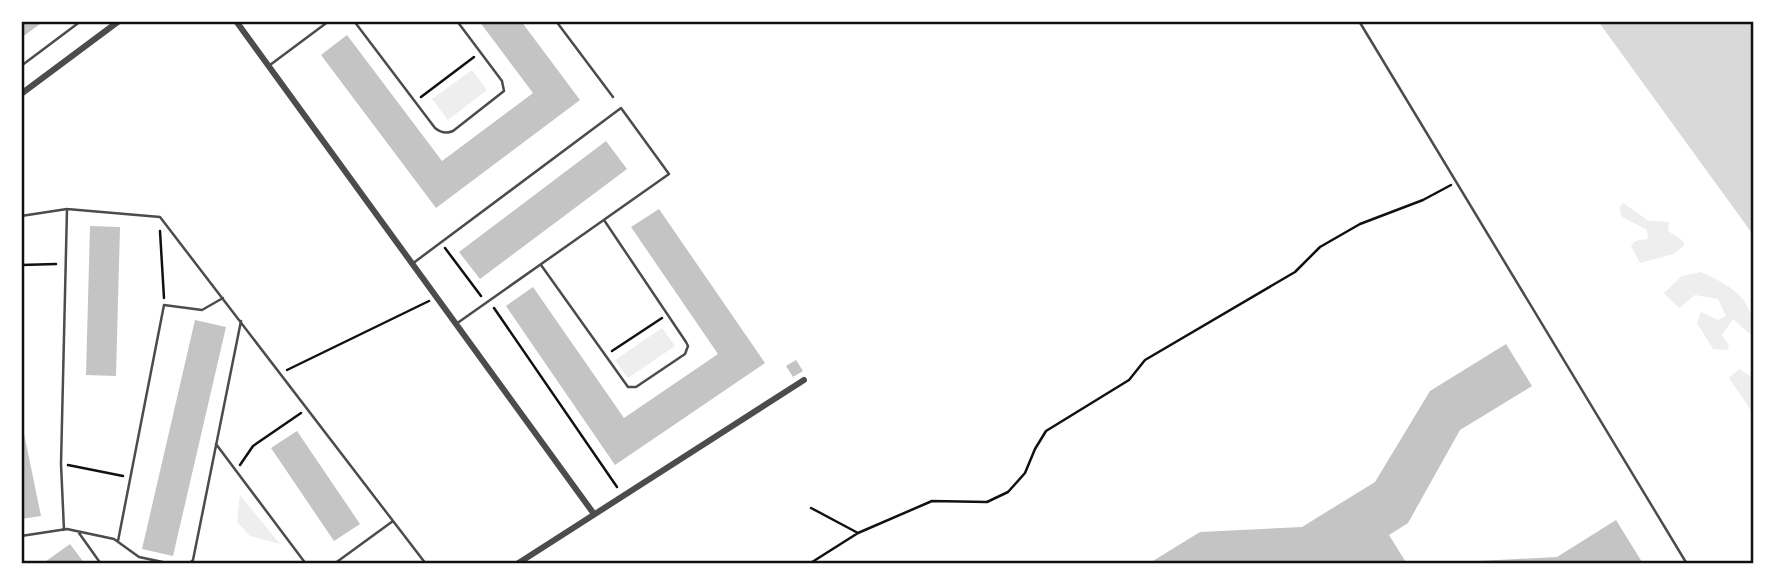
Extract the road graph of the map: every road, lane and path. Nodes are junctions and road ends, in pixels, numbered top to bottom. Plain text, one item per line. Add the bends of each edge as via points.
1 (81, 21) edge
2 (119, 21) edge
3 (236, 21) edge
4 (329, 21) edge
5 (355, 21) edge
6 (457, 21) edge
7 (556, 21) edge
8 (1359, 21) edge
9 (480, 52) junction
10 (21, 66) edge
11 (268, 66) junction
12 (21, 94) edge
13 (613, 97) dead end
14 (415, 101) junction
15 (1457, 182) junction
16 (67, 209) junction
17 (21, 216) edge
18 (160, 217) junction
19 (604, 220) junction
20 (441, 243) junction
21 (66, 264) junction
22 (412, 264) junction
23 (541, 264) junction
24 (21, 265) edge
25 (436, 297) junction
26 (223, 298) junction
27 (487, 302) junction
28 (164, 305) junction
29 (667, 314) junction
30 (241, 321) junction
31 (456, 324) junction
32 (605, 357) junction
33 (281, 373) junction
34 (804, 380) dead end
35 (308, 409) junction
36 (216, 444) junction
37 (61, 464) junction
38 (236, 471) junction
39 (130, 478) junction
40 (623, 496) junction
41 (811, 508) dead end
42 (594, 514) junction
43 (393, 521) junction
44 (64, 530) junction
45 (78, 531) junction
46 (858, 533) junction
47 (21, 536) edge
48 (118, 541) junction
49 (101, 564) edge
50 (172, 564) edge
51 (189, 564) edge
52 (306, 564) edge
53 (334, 564) edge
54 (426, 564) edge
55 (517, 564) edge
56 (809, 564) edge
57 (1687, 564) edge

1 - 10 lane
2 - 12 street
3 - 11 street
4 - 11 lane
5 - 14 lane
6 - 9 lane
7 - 13 lane
8 - 15 lane
9 - 14 path
9 - 14 lane via 502,80 504,91 463,124 439,132
11 - 22 street
15 - 46 path via 1320,247 1295,272 1145,360 1129,380 1046,431 1025,473 1008,492 987,502 932,501
15 - 57 lane
16 - 17 lane
16 - 18 lane
16 - 21 lane
18 - 26 lane
18 - 28 path
19 - 20 lane via 669,174 621,108
19 - 23 lane
19 - 29 lane
20 - 22 lane
20 - 27 path
21 - 24 path
21 - 37 lane
22 - 25 street
23 - 27 lane
23 - 32 lane
25 - 31 street
25 - 33 path
26 - 28 lane via 202,310
26 - 30 lane
27 - 31 lane
27 - 40 path
28 - 39 lane
29 - 32 path
29 - 32 lane via 688,346 685,354 632,388
30 - 33 lane
30 - 36 lane
31 - 42 street
33 - 35 lane
34 - 40 street
35 - 38 path via 253,446
35 - 43 lane
36 - 38 lane
36 - 51 lane
37 - 39 path
37 - 44 lane
38 - 52 lane
39 - 48 lane
40 - 42 street
41 - 46 path
42 - 55 street
43 - 53 lane
43 - 54 lane
44 - 45 lane
44 - 47 lane
45 - 48 lane
45 - 49 lane
46 - 56 path
48 - 50 lane via 139,557

